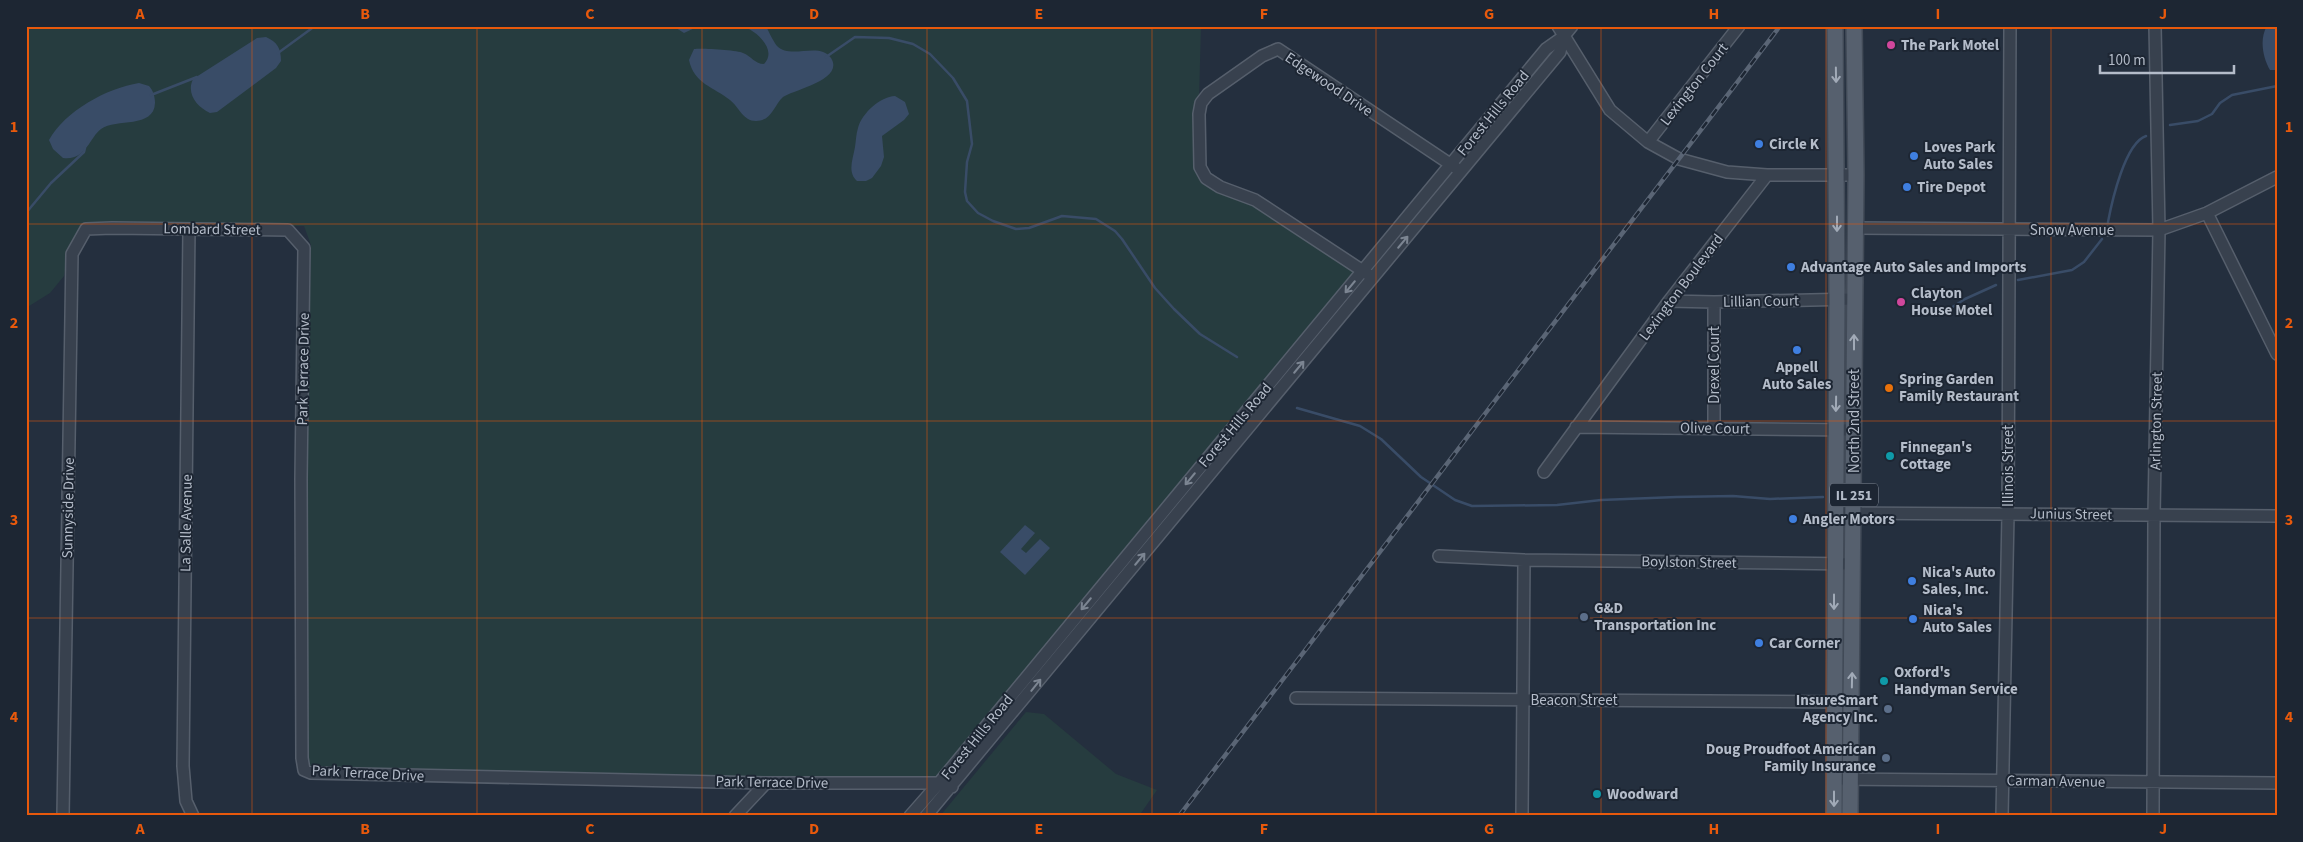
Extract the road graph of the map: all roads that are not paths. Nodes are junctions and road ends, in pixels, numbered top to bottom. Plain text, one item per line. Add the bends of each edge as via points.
1 (1558, 26) edge
2 (1572, 26) edge
3 (1739, 26) edge
4 (1835, 26) edge
5 (1854, 26) edge
6 (2010, 26) edge
7 (2155, 26) edge
8 (1563, 37) junction
9 (1648, 142) junction
10 (1451, 165) junction
11 (1461, 172) junction
12 (1767, 175) junction
13 (1856, 175) junction
14 (1837, 176) junction
15 (2277, 177) edge
16 (2208, 213) junction
17 (112, 228) joint
18 (1855, 228) junction
19 (189, 229) junction
20 (2008, 230) junction
21 (2160, 230) junction
22 (304, 248) joint
23 (1363, 272) junction
24 (1374, 277) junction
25 (1854, 299) junction
26 (1669, 300) junction
27 (1837, 301) junction
28 (1714, 302) junction
29 (2277, 354) edge
30 (1576, 427) junction
31 (1714, 428) junction
32 (1836, 430) junction
33 (1854, 430) junction
34 (1544, 472) dead end
35 (1835, 513) junction
36 (1854, 513) junction
37 (2008, 514) junction
38 (2154, 515) junction
39 (2277, 516) edge
40 (1439, 556) dead end
41 (1524, 560) junction
42 (1834, 564) junction
43 (1853, 564) junction
44 (1101, 587) junction
45 (1110, 594) junction
46 (1058, 638) junction
47 (1069, 644) junction
48 (1296, 698) dead end
49 (1522, 700) junction
50 (1834, 702) junction
51 (1851, 702) junction
52 (1834, 779) junction
53 (1850, 779) junction
54 (2003, 780) junction
55 (2153, 782) junction
56 (766, 783) junction
57 (939, 783) junction
58 (2277, 783) edge
59 (952, 787) junction
60 (63, 816) edge
61 (193, 816) edge
62 (735, 816) edge
63 (910, 816) edge
64 (926, 816) edge
65 (1522, 816) edge
66 (1834, 816) edge
67 (1850, 816) edge
68 (2002, 816) edge
69 (2153, 816) edge

1 - 8 street
2 - 8 street, Forest Hills Road
3 - 9 street, Lexington Court
4 -> 14 main road, North 2nd Street / IL 251
5 - 13 main road, North 2nd Street / IL 251
6 - 20 street, Illinois Street
7 - 21 street, Arlington Street
8 - 9 street via 1610,110
8 - 10 street, Forest Hills Road via 1546,49
8 - 11 street, Forest Hills Road via 1560,52
9 - 12 street via 1692,164 1727,172
10 - 11 street, Edgewood Drive
10 - 23 street, Forest Hills Road
10 - 23 street, Edgewood Drive via 1278,49 1262,56 1208,94 1201,103 1199,114 1200,167 1206,178 1255,200
24 -> 11 street, Forest Hills Road
12 - 14 street
12 - 26 street, Lexington Boulevard
13 - 14 street
13 - 18 main road, North 2nd Street / IL 251
14 -> 27 main road, North 2nd Street / IL 251
15 - 16 street, Snow Avenue
16 - 21 street, Snow Avenue
16 - 29 street
17 - 19 street, Lombard Street
17 - 60 street, Sunnyside Drive via 86,229 72,254
18 - 20 street, Snow Avenue
18 - 25 main road, North 2nd Street / IL 251
19 - 22 street, Lombard Street via 288,230
19 - 61 street, La Salle Avenue via 183,766 186,801
20 - 21 street, Snow Avenue
20 - 37 street, Illinois Street
21 - 38 street, Arlington Street
22 - 56 street, Park Terrace Drive via 301,489 304,770 311,773
23 - 24 street, Edgewood Drive
23 -> 44 street, Forest Hills Road
45 -> 24 street, Forest Hills Road
25 - 27 street, Lillian Court
33 -> 25 main road, North 2nd Street / IL 251
26 - 28 street, Lillian Court
26 - 30 street, Lexington Boulevard
27 - 28 street, Lillian Court
27 -> 32 main road, North 2nd Street / IL 251
28 - 31 street, Drexel Court
30 - 31 street, Olive Court
30 - 34 street, Lexington Boulevard
31 - 32 street, Olive Court
32 - 33 street, Olive Court
32 - 35 main road, North 2nd Street / IL 251
33 - 36 main road, North 2nd Street / IL 251
35 - 36 street, Junius Street
35 - 42 main road, North 2nd Street / IL 251
36 - 37 street, Junius Street
36 - 43 main road, North 2nd Street / IL 251
37 - 38 street, Junius Street
37 - 54 street, Illinois Street
38 - 39 street, Junius Street
38 - 55 street, Arlington Street
40 - 41 street, Boylston Street
41 - 42 street, Boylston Street
41 - 49 street
42 - 43 street, Boylston Street
42 -> 50 main road, North 2nd Street / IL 251
51 -> 43 main road, North 2nd Street / IL 251
44 - 45 street
44 -> 46 street, Forest Hills Road
45 - 47 street, Forest Hills Road
46 - 47 street
46 - 57 street, Forest Hills Road
59 -> 47 street, Forest Hills Road
48 - 49 street, Beacon Street
49 - 50 street, Beacon Street
49 - 65 street
50 - 51 street, Beacon Street
50 - 52 main road, North 2nd Street / IL 251
51 - 53 main road, North 2nd Street / IL 251
52 - 53 street, Carman Avenue
52 -> 66 main road, North 2nd Street / IL 251
53 - 54 street, Carman Avenue
53 - 67 main road, North 2nd Street / IL 251
54 - 55 street, Carman Avenue
54 - 68 street, Illinois Street
55 - 58 street, Carman Avenue
55 - 69 street, Arlington Street
56 - 57 street, Park Terrace Drive
56 - 62 street
57 - 59 street, Park Terrace Drive
57 - 63 street, Forest Hills Road
59 - 64 street, Forest Hills Road

